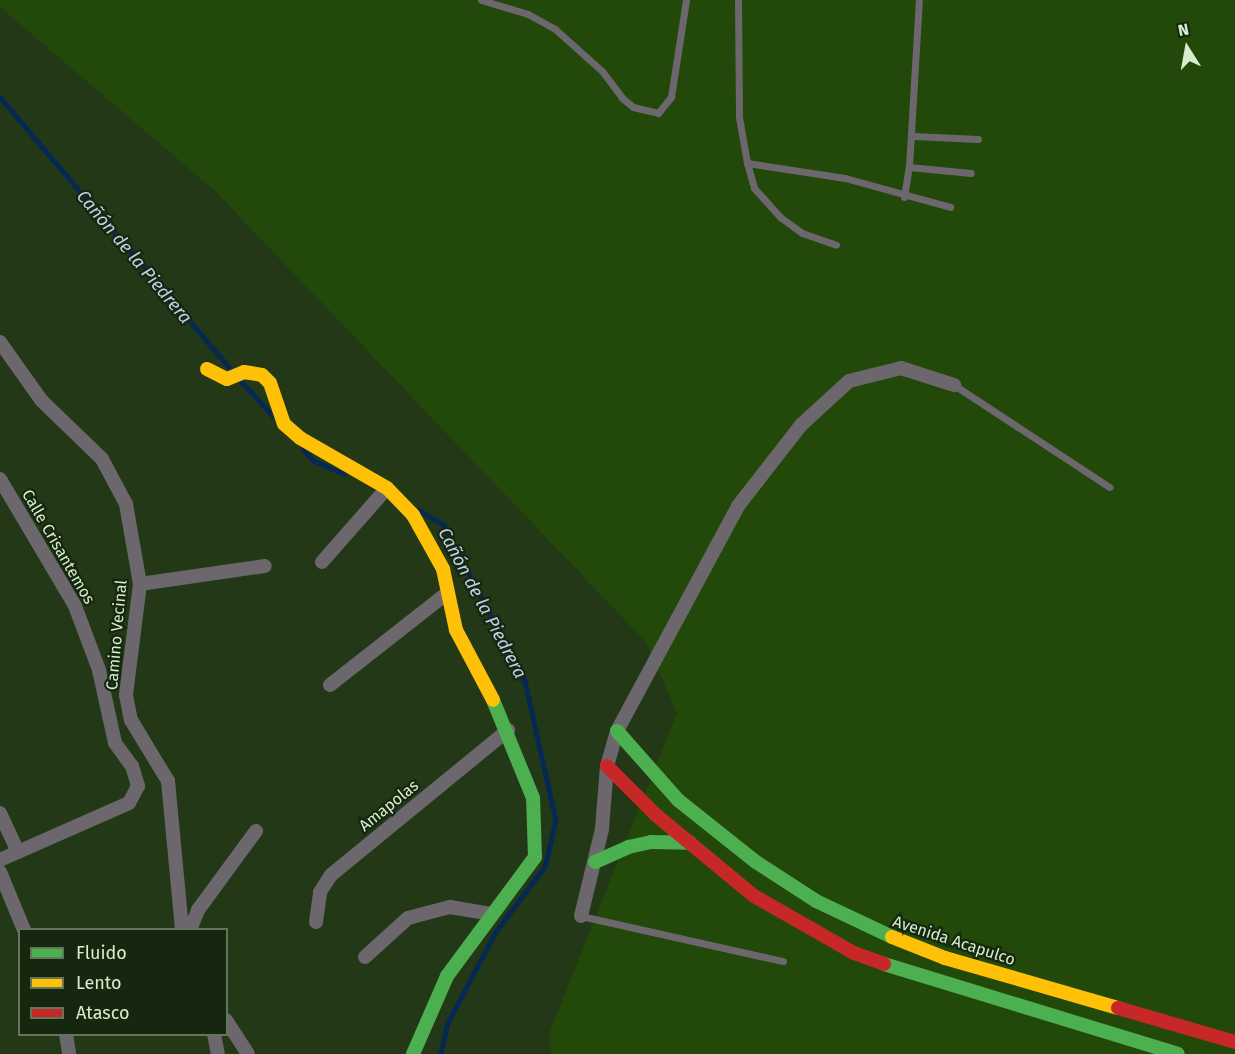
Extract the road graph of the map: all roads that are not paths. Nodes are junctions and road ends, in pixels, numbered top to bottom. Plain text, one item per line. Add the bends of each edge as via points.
1 (481, 0) edge
2 (686, 0) edge
3 (738, 0) edge
4 (919, 0) edge
5 (913, 136) junction
6 (978, 139) dead end
7 (747, 163) junction
8 (909, 167) junction
9 (971, 173) dead end
10 (904, 197) junction
11 (950, 207) dead end
12 (836, 245) dead end
13 (0, 342) edge
14 (207, 369) dead end
15 (954, 385) joint
16 (0, 479) edge
17 (387, 488) junction
18 (1109, 488) dead end
19 (322, 562) dead end
20 (265, 566) dead end
21 (141, 584) junction
22 (446, 594) junction
23 (330, 685) dead end
24 (508, 730) junction
25 (617, 731) junction
26 (608, 766) junction
27 (0, 813) edge
28 (256, 831) dead end
29 (690, 843) junction
30 (18, 852) junction
31 (0, 860) edge
32 (594, 862) junction
33 (0, 872) edge
34 (492, 914) junction
35 (581, 916) joint
36 (316, 922) dead end
37 (23, 928) edge
38 (182, 928) edge
39 (191, 928) edge
40 (365, 957) dead end
41 (783, 961) dead end
42 (228, 1023) edge
43 (66, 1036) edge
44 (214, 1036) edge
45 (1235, 1042) edge
46 (69, 1054) edge
47 (218, 1054) edge
48 (248, 1054) edge
49 (413, 1054) edge
50 (1178, 1054) edge

1 - 2 lane via 528,14 555,29 602,71 622,98 648,113 658,113 671,97
3 - 7 lane via 739,124
4 - 5 lane
5 - 6 lane
5 - 8 lane
7 - 10 lane via 845,178
7 - 12 lane via 754,188 780,217 802,233
8 - 9 lane
8 - 10 lane
10 - 11 lane
13 - 21 street, Camino Vecinal via 42,401 102,459 115,479 128,513
14 - 17 main road via 227,379 244,372 262,375 270,383 284,424 300,438
15 - 18 lane
15 - 25 street via 901,368 849,381 801,425 738,506
16 - 30 street, Calle Crisantemos via 75,606 99,670 115,743 132,766 138,786 129,802
17 - 19 street
17 - 22 main road via 430,540 443,568
20 - 21 street
21 - 38 street, Camino Vecinal via 126,695 131,720 168,781
22 - 23 street
22 - 24 main road via 456,630
24 - 34 main road via 533,798 537,840 535,857
24 - 36 street, Amapolas via 331,875 320,892
25 - 26 street
25 - 45 main road, Avenida Acapulco via 678,800 816,902 861,925 945,958
26 - 29 main road
26 - 32 street via 602,830
27 - 30 street
28 - 39 street via 198,910
29 - 32 main road via 651,842
29 - 50 main road via 754,896 854,953 944,985
30 - 31 street
32 - 35 street
33 - 37 street
34 - 40 street via 450,907 408,918
34 - 49 main road via 447,976
35 - 41 lane
42 - 48 street
43 - 46 street
44 - 47 street

